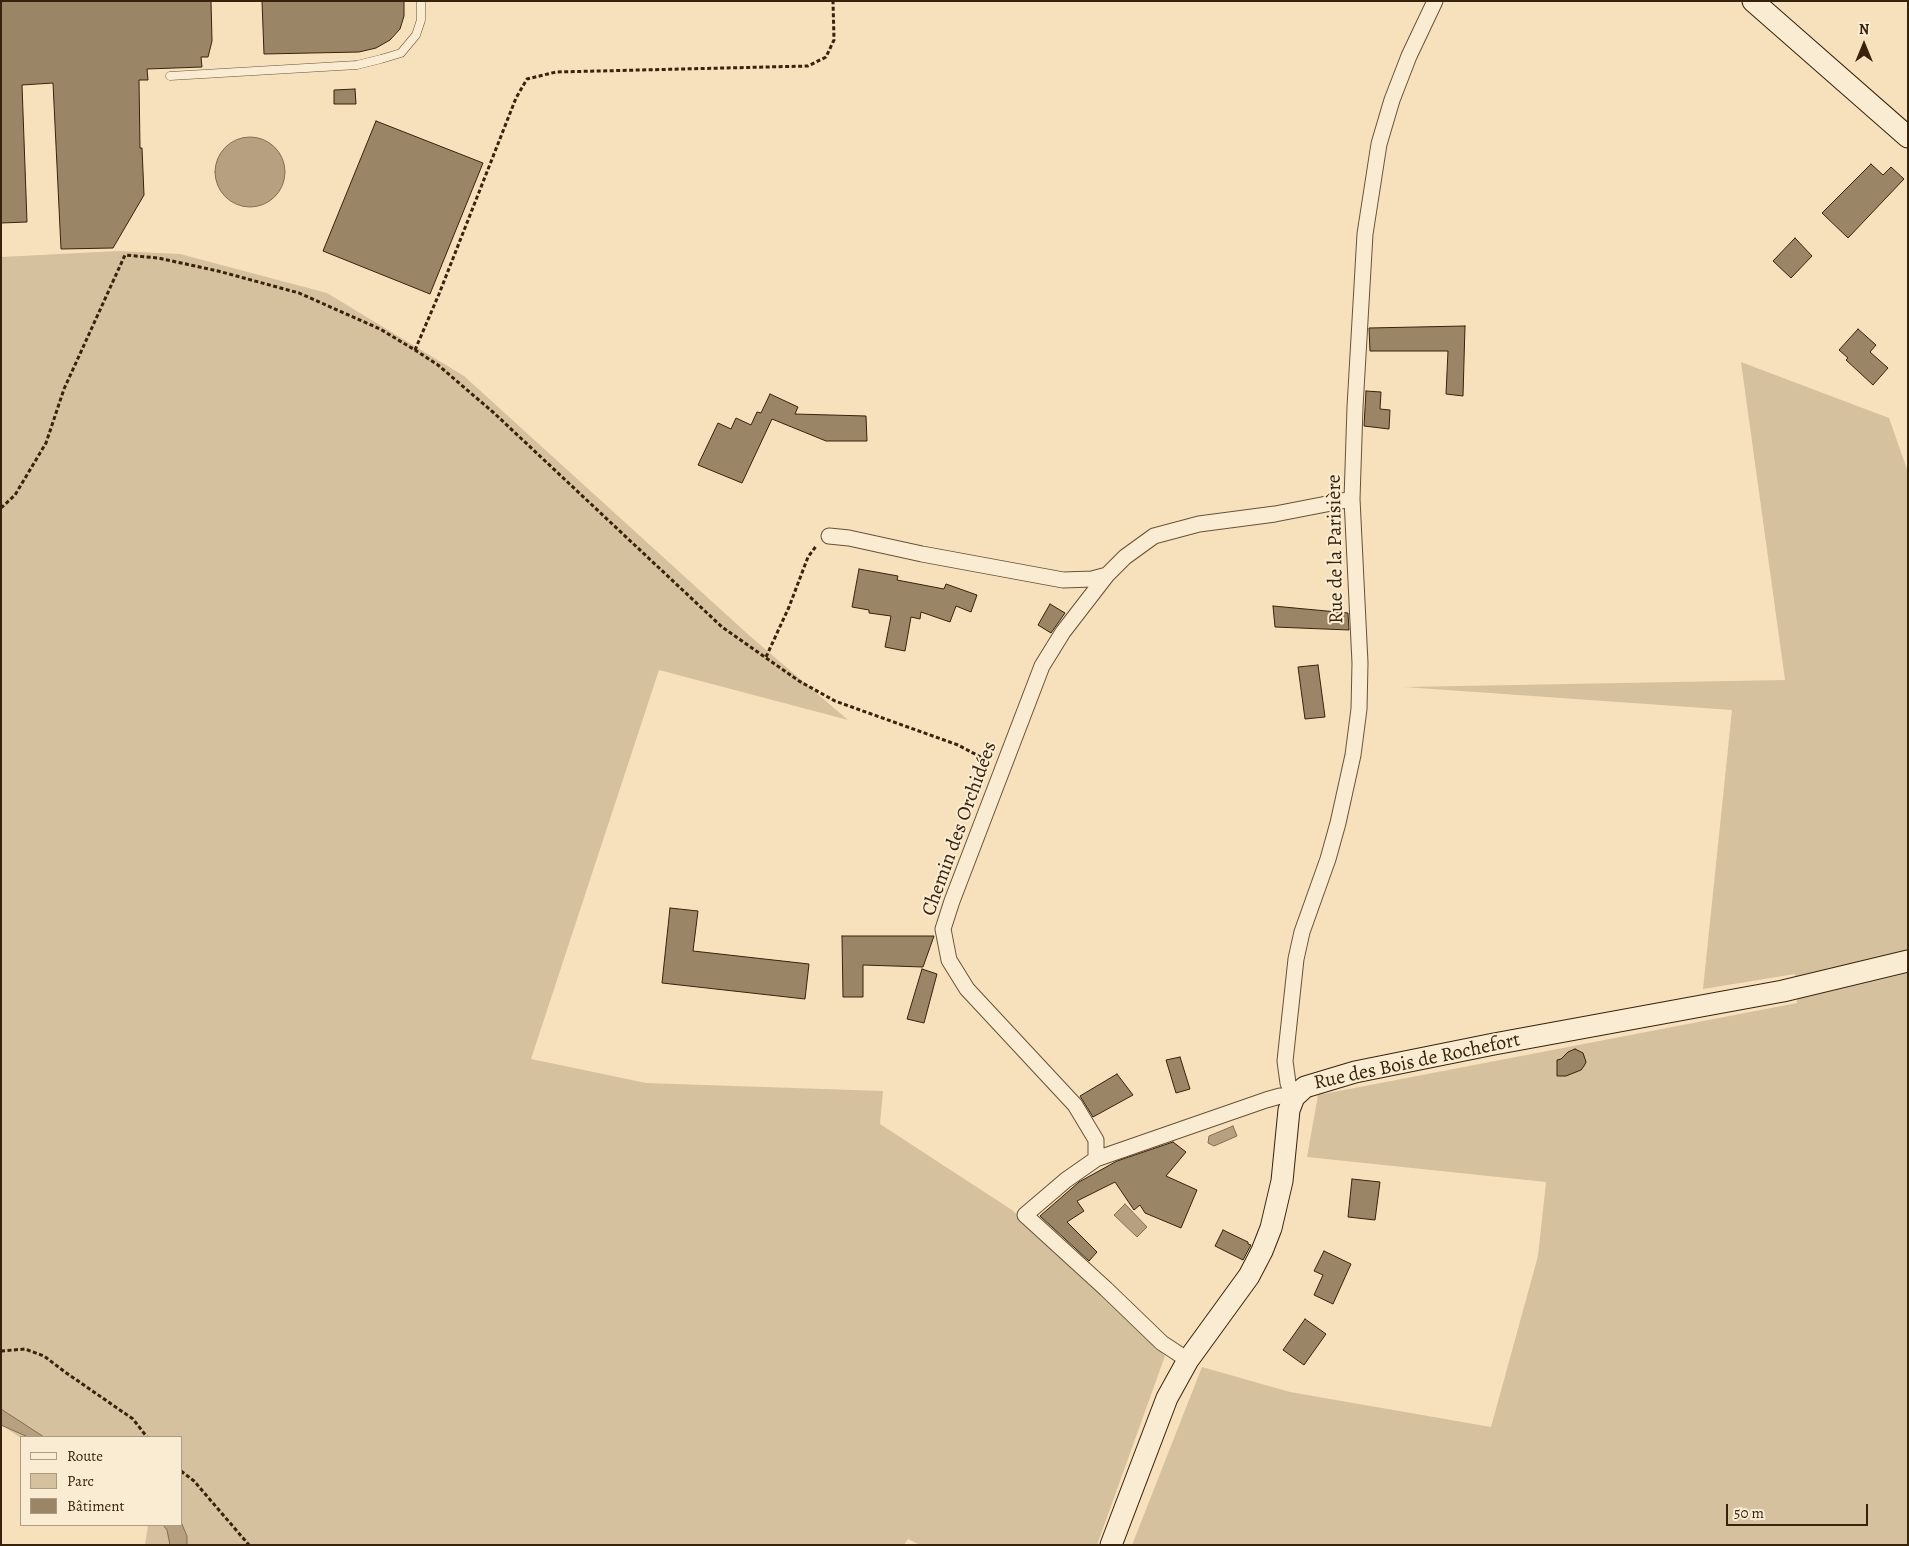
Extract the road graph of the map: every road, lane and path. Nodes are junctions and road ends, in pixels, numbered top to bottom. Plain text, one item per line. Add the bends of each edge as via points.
1 (421, 1) edge
2 (833, 1) edge
3 (1435, 1) edge
4 (1753, 1) edge
5 (170, 76) dead end
6 (1908, 137) edge
7 (415, 350) junction
8 (1352, 499) junction
9 (1, 508) edge
10 (830, 536) joint
11 (1107, 575) junction
12 (766, 657) junction
13 (1003, 769) junction
14 (1908, 961) edge
15 (1294, 1097) junction
16 (1096, 1159) junction
17 (1, 1351) edge
18 (1188, 1360) junction
19 (146, 1436) edge
20 (182, 1472) edge
21 (249, 1545) edge
22 (1111, 1545) edge

1 - 5 lane via 422,20 416,35 401,53 381,60 357,65
2 - 7 path via 834,40 826,57 808,66 556,72 527,80 516,98
3 - 8 street, Rue de la Parisière via 1409,56 1379,144 1365,244
4 - 6 street
7 - 9 path via 380,329 299,293 218,271 125,255 64,389 46,443 15,495
7 - 12 path via 438,365 494,413 722,627
8 - 11 street, Chemin des Orchidées via 1199,524 1154,536
8 - 15 street, Rue de la Parisière via 1360,663 1359,709 1338,822 1296,959 1285,1061
10 - 11 street via 1063,580
10 - 12 path via 820,541 808,557
11 - 13 street, Chemin des Orchidées via 1063,632 1042,666
12 - 13 path via 835,701 958,745
13 - 16 street, Chemin des Orchidées via 944,929 949,960 967,988 1075,1105 1096,1140
14 - 15 street, Rue des Bois de Rochefort via 1783,991 1355,1072 1305,1087
15 - 16 street via 1266,1100
15 - 18 street, Rue des Bois de Rochefort via 1289,1110 1277,1206 1262,1252 1249,1276
16 - 18 street via 1025,1215 1162,1343
17 - 19 path via 25,1349 44,1356 133,1419
18 - 22 street, Rue des Bois de Rochefort via 1167,1398
20 - 21 path via 194,1481

